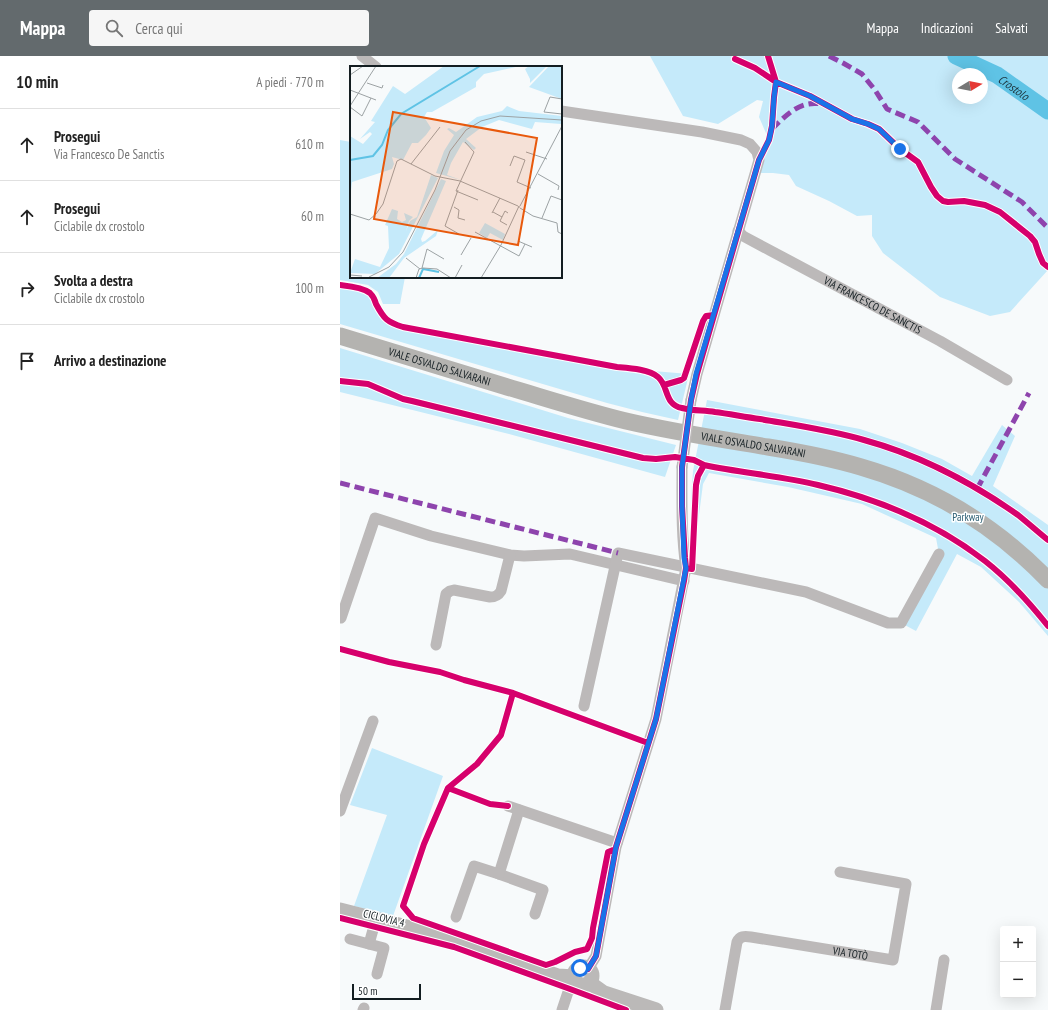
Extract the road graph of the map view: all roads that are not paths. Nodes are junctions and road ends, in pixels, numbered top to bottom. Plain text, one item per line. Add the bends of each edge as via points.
1 (362, 56) edge
2 (375, 66) edge
3 (562, 112) edge
4 (738, 231) junction
5 (340, 336) edge
6 (1006, 380) dead end
7 (938, 554) dead end
8 (510, 555) junction
9 (616, 565) junction
10 (686, 568) junction
11 (1048, 580) edge
12 (684, 581) junction
13 (341, 618) edge
14 (436, 645) dead end
15 (584, 706) dead end
16 (373, 721) dead end
17 (508, 806) dead end
18 (340, 810) edge
19 (519, 810) junction
20 (618, 844) junction
21 (840, 872) dead end
22 (499, 874) junction
23 (340, 910) edge
24 (535, 914) dead end
25 (456, 917) dead end
26 (376, 919) junction
27 (350, 939) dead end
28 (369, 944) junction
29 (944, 960) dead end
30 (377, 974) dead end
31 (582, 978) junction
32 (562, 1010) edge
33 (656, 1010) edge
34 (725, 1010) edge
35 (936, 1010) edge

1 - 2 street
3 - 4 street via 702,132 750,144 757,152 759,160
4 - 6 street, VIA FRANCESCO DE SANCTIS via 940,341
4 - 10 street, bridge via 696,374 691,400 682,467
5 - 11 main road, VIALE OSVALDO SALVARANI via 603,415 672,431 807,454 887,475 928,492 977,520 1017,550
7 - 10 street via 901,623 888,623 806,592
8 - 9 street via 570,554
8 - 13 street via 431,536 375,518
8 - 14 street via 501,591 495,597 454,590 446,594
9 - 10 street via 618,553
9 - 12 street
9 - 15 street
10 - 12 street
12 - 20 street via 656,719
16 - 18 street
17 - 19 street
19 - 20 street
19 - 22 street
20 - 31 street via 596,956
21 - 34 street, VIA TOTÒ via 906,884 893,960 743,936 737,942
22 - 24 street via 543,890
22 - 25 street via 474,866
23 - 26 street
26 - 28 street
26 - 31 street via 467,944 558,976
27 - 28 street
28 - 30 street via 384,948
29 - 35 street
31 - 32 street via 568,992
31 - 33 street via 604,993

